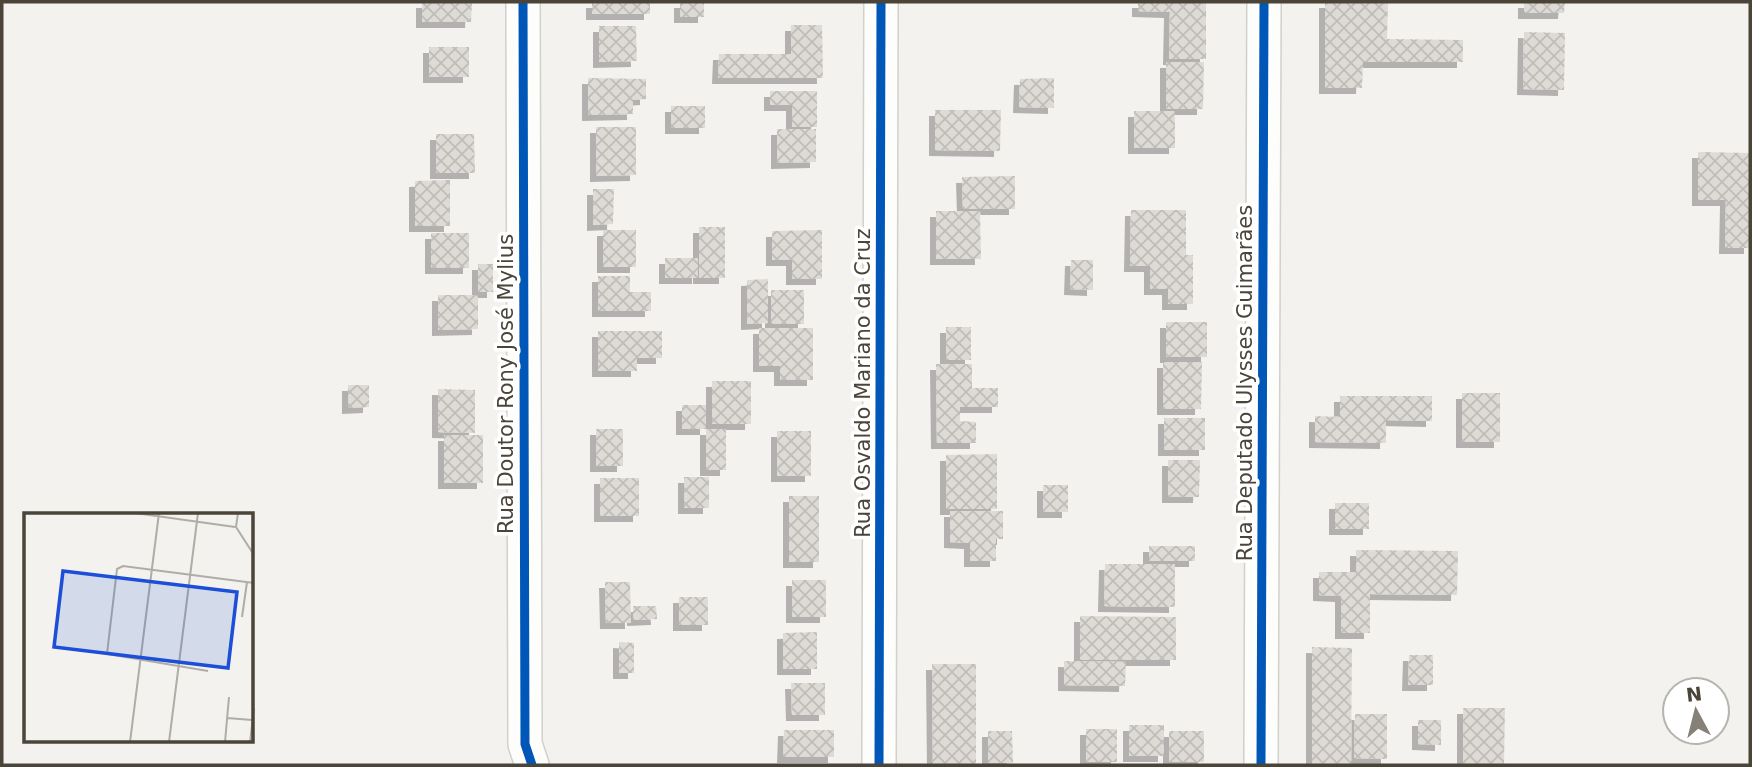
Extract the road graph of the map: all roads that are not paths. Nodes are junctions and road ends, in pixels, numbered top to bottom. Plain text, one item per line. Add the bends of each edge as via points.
1 (523, 2) edge
2 (881, 2) edge
3 (1264, 2) edge
4 (532, 765) edge
5 (879, 765) edge
6 (1261, 765) edge

1 - 4 street, Rua Doutor Rony José Mylius via 525,744
2 - 5 street, Rua Osvaldo Mariano da Cruz
3 - 6 street, Rua Deputado Ulysses Guimarães

